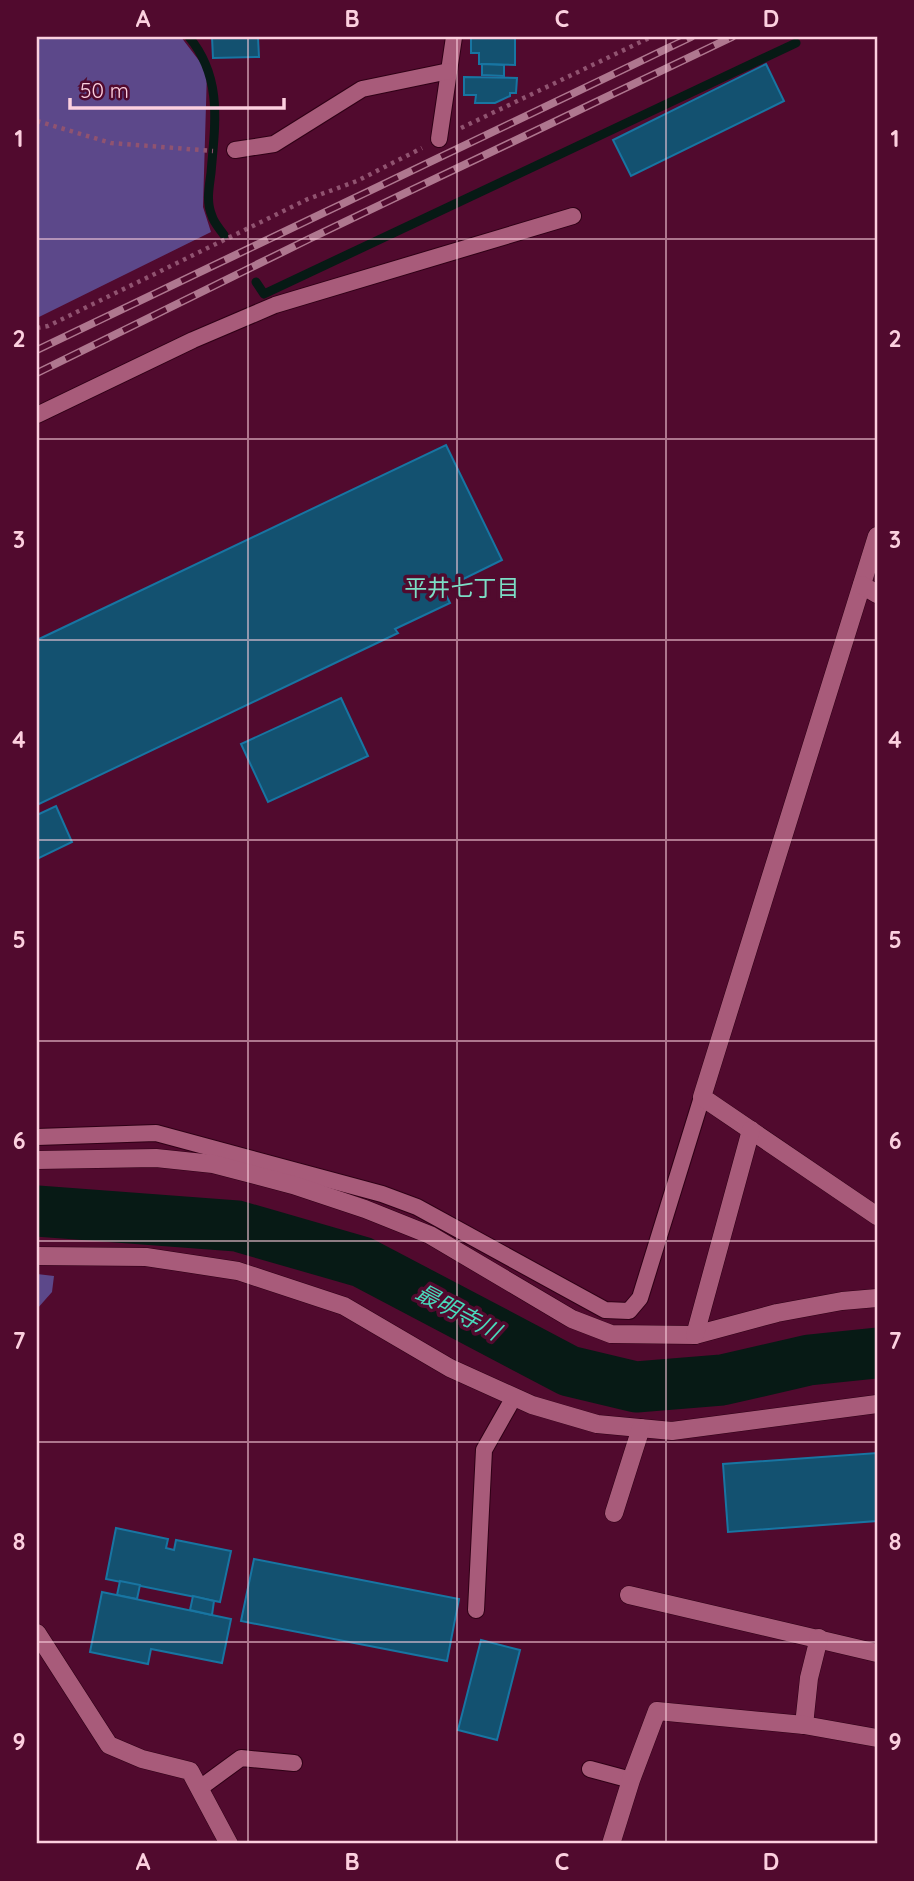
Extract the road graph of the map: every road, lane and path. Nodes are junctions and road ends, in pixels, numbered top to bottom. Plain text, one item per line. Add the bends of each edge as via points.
1 (454, 37) edge
2 (651, 37) edge
3 (449, 71) junction
4 (37, 121) edge
5 (439, 139) junction
6 (208, 150) dead end
7 (235, 150) dead end
8 (573, 216) dead end
9 (37, 328) edge
10 (37, 415) edge
11 (877, 536) edge
12 (870, 590) edge
13 (702, 1097) junction
14 (751, 1130) junction
15 (37, 1137) edge
16 (37, 1160) edge
17 (877, 1216) edge
18 (37, 1256) edge
19 (877, 1298) edge
20 (695, 1335) junction
21 (514, 1397) junction
22 (877, 1404) edge
23 (641, 1428) junction
24 (614, 1513) dead end
25 (629, 1595) dead end
26 (476, 1610) dead end
27 (37, 1633) edge
28 (819, 1638) junction
29 (877, 1653) edge
30 (804, 1725) junction
31 (877, 1738) edge
32 (294, 1763) dead end
33 (590, 1769) dead end
34 (631, 1780) junction
35 (200, 1788) junction
36 (229, 1844) edge
37 (611, 1844) edge

1 - 3 lane
2 - 5 path
3 - 5 lane
3 - 7 lane via 362,89 274,144
4 - 6 path via 111,143
5 - 9 path
8 - 10 lane via 275,305
11 - 12 street
12 - 13 street
13 - 14 street
13 - 15 lane via 640,1298 629,1311 605,1310 417,1207 382,1194 156,1133
14 - 17 street
14 - 20 street
16 - 20 street via 156,1158 213,1164 281,1182 430,1235 572,1319 611,1334
18 - 21 street via 146,1257 238,1271 344,1306 450,1368
19 - 20 street via 777,1313
21 - 23 street via 597,1424
21 - 26 lane via 484,1450
22 - 23 street via 672,1431
23 - 24 street
25 - 28 street
27 - 35 street via 108,1745 190,1771
28 - 29 street
28 - 30 street
30 - 31 street
30 - 34 street via 657,1711
32 - 35 lane via 241,1758
33 - 34 lane
34 - 37 street
35 - 36 street

